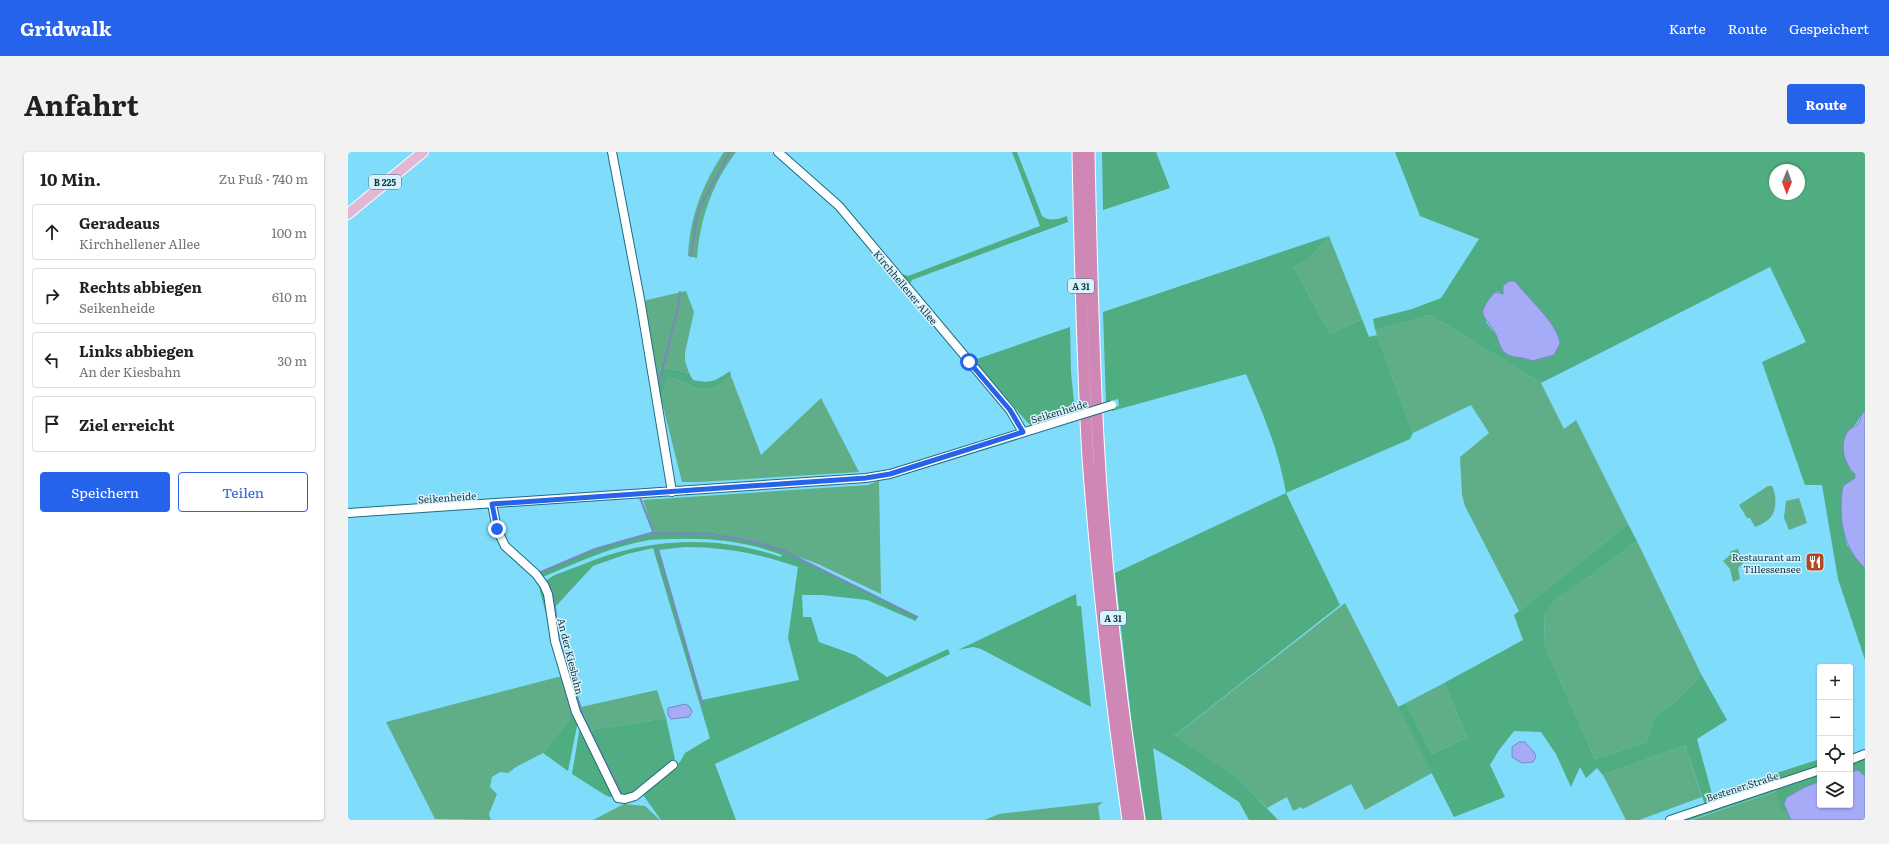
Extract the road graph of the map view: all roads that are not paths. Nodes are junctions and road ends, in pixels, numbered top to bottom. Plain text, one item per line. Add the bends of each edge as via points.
1 (423, 152) edge
2 (612, 152) edge
3 (778, 152) edge
4 (1078, 152) edge
5 (1089, 152) edge
6 (348, 214) edge
7 (1112, 405) dead end
8 (1023, 432) junction
9 (672, 492) junction
10 (492, 504) junction
11 (348, 513) edge
12 (1865, 754) edge
13 (1853, 759) edge
14 (673, 765) dead end
15 (1817, 771) edge
16 (1128, 820) edge
17 (1139, 820) edge
18 (1670, 820) edge

1 - 6 main road, B 225
2 - 9 street via 640,299
3 - 8 street, Kirchhellener Allee via 839,206 1010,410
4 - 16 highway, A 31 via 1081,314 1088,458 1100,601
5 - 17 highway, A 31 via 1092,314 1099,456 1120,682
7 - 8 street, Seikenheide, bridge
8 - 9 street, Seikenheide via 881,476
9 - 10 street, Seikenheide
10 - 11 street, Seikenheide
10 - 14 street, An der Kiesbahn via 497,529 505,546 536,574 548,594 555,641 576,712 618,798 635,796
12 - 13 street
15 - 18 street, Bestener Straße

